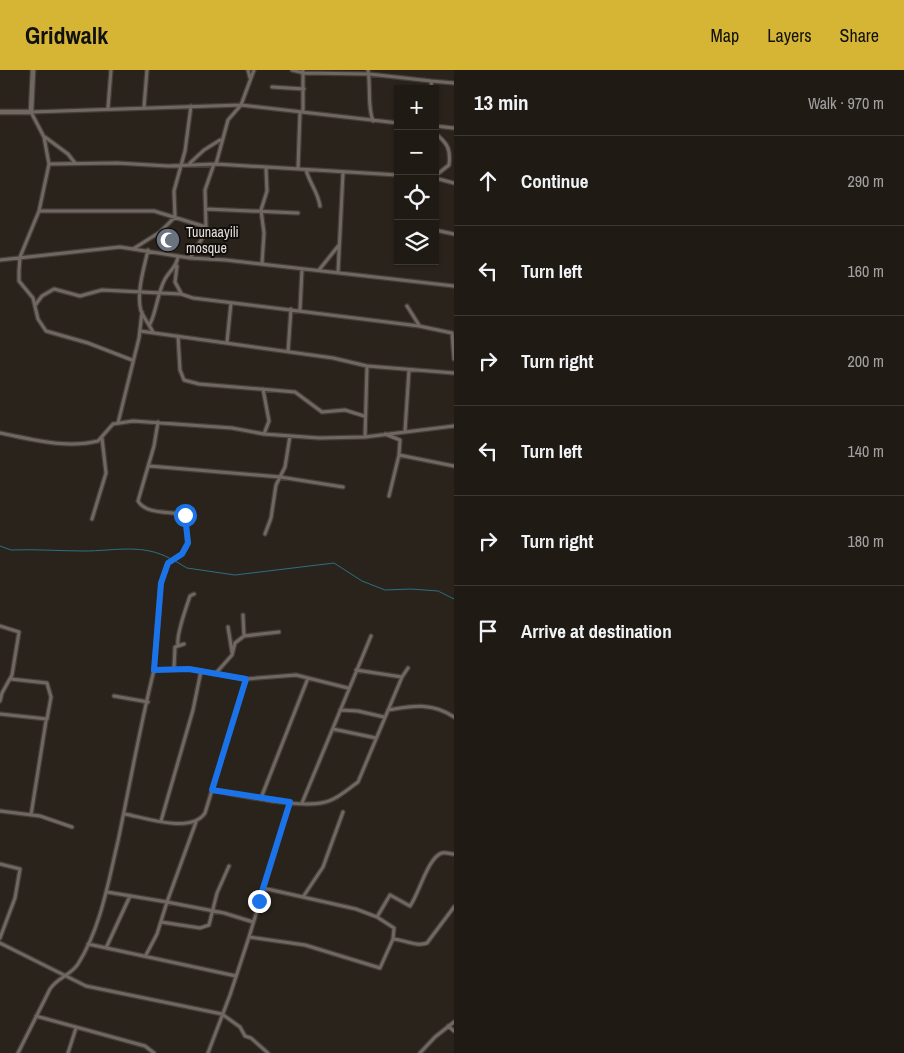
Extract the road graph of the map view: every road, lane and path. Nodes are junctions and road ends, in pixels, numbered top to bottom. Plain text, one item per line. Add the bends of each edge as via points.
1 (33, 70) edge
2 (111, 70) edge
3 (147, 70) edge
4 (248, 70) edge
5 (254, 70) edge
6 (292, 70) edge
7 (304, 72) edge
8 (368, 72) edge
9 (250, 79) junction
10 (432, 81) junction
11 (454, 82) edge
12 (432, 85) edge
13 (272, 87) dead end
14 (304, 89) junction
15 (241, 105) junction
16 (144, 106) junction
17 (191, 106) junction
18 (108, 108) junction
19 (0, 112) edge
20 (31, 112) junction
21 (302, 112) junction
22 (373, 121) junction
23 (394, 123) edge
24 (439, 126) edge
25 (454, 128) edge
26 (439, 135) edge
27 (44, 137) junction
28 (221, 140) junction
29 (75, 163) junction
30 (189, 163) junction
31 (49, 164) junction
32 (181, 164) junction
33 (215, 164) junction
34 (266, 168) junction
35 (298, 169) junction
36 (306, 170) junction
37 (342, 172) junction
38 (394, 175) edge
39 (439, 175) edge
40 (439, 179) edge
41 (454, 182) edge
42 (320, 206) dead end
43 (206, 209) junction
44 (261, 210) junction
45 (39, 211) junction
46 (298, 213) dead end
47 (176, 217) junction
48 (206, 226) junction
49 (439, 231) edge
50 (454, 234) edge
51 (340, 244) junction
52 (133, 249) junction
53 (148, 250) junction
54 (178, 256) junction
55 (20, 257) junction
56 (190, 258) junction
57 (0, 260) edge
58 (262, 264) junction
59 (177, 265) junction
60 (302, 269) junction
61 (319, 270) junction
62 (338, 272) junction
63 (454, 286) edge
64 (159, 292) junction
65 (141, 293) junction
66 (181, 294) junction
67 (232, 302) junction
68 (36, 304) junction
69 (408, 306) dead end
70 (291, 309) junction
71 (300, 310) junction
72 (142, 312) junction
73 (149, 325) junction
74 (419, 326) junction
75 (140, 331) junction
76 (153, 332) junction
77 (453, 334) edge
78 (178, 336) junction
79 (227, 342) junction
80 (288, 352) junction
81 (454, 359) edge
82 (132, 360) junction
83 (367, 366) junction
84 (409, 370) junction
85 (454, 373) edge
86 (263, 389) junction
87 (364, 416) junction
88 (158, 422) junction
89 (118, 423) junction
90 (454, 426) edge
91 (405, 431) junction
92 (0, 433) edge
93 (382, 433) junction
94 (264, 434) junction
95 (290, 436) junction
96 (365, 436) junction
97 (102, 438) junction
98 (399, 455) junction
99 (149, 466) junction
100 (454, 466) edge
101 (280, 477) junction
102 (342, 487) dead end
103 (390, 496) dead end
104 (92, 519) dead end
105 (265, 534) dead end
106 (194, 594) dead end
107 (243, 615) dead end
108 (0, 626) edge
109 (228, 627) dead end
110 (279, 632) dead end
111 (244, 636) junction
112 (371, 636) dead end
113 (184, 644) dead end
114 (178, 645) junction
115 (232, 655) junction
116 (174, 668) junction
117 (408, 668) dead end
118 (154, 670) junction
119 (356, 670) junction
120 (202, 671) junction
121 (216, 673) junction
122 (402, 677) junction
123 (308, 678) junction
124 (11, 679) junction
125 (246, 679) junction
126 (348, 688) junction
127 (114, 696) dead end
128 (0, 701) edge
129 (148, 702) junction
130 (340, 710) junction
131 (388, 710) junction
132 (0, 714) edge
133 (384, 717) junction
134 (454, 717) edge
135 (46, 721) junction
136 (333, 729) junction
137 (376, 738) junction
138 (212, 790) junction
139 (261, 798) junction
140 (290, 802) junction
141 (302, 803) junction
142 (0, 811) edge
143 (343, 812) dead end
144 (125, 814) junction
145 (31, 815) junction
146 (161, 821) junction
147 (196, 822) junction
148 (72, 827) dead end
149 (454, 854) edge
150 (0, 864) edge
151 (229, 866) dead end
152 (263, 888) junction
153 (107, 892) junction
154 (130, 896) junction
155 (303, 897) junction
156 (167, 902) junction
157 (454, 907) edge
158 (213, 912) junction
159 (377, 917) junction
160 (161, 922) junction
161 (253, 922) junction
162 (248, 937) junction
163 (0, 938) edge
164 (393, 939) junction
165 (0, 943) edge
166 (88, 944) junction
167 (106, 948) junction
168 (146, 955) junction
169 (68, 975) junction
170 (236, 976) junction
171 (222, 1014) junction
172 (36, 1016) junction
173 (454, 1022) edge
174 (448, 1026) junction
175 (76, 1028) junction
176 (454, 1031) edge
177 (18, 1053) edge
178 (68, 1053) edge
179 (154, 1053) edge
180 (208, 1053) edge
181 (268, 1053) edge
182 (420, 1053) edge

1 - 20 street
2 - 18 street
3 - 16 street
4 - 9 street
5 - 9 street
6 - 7 street
7 - 8 street
7 - 14 street
8 - 10 street
8 - 22 street
9 - 15 street
10 - 11 street
10 - 12 street
13 - 14 street
14 - 21 street
15 - 17 street
15 - 21 street
15 - 28 street via 229,117
16 - 17 street
16 - 18 street
17 - 32 street
18 - 20 street
19 - 20 street
20 - 27 street
21 - 22 street
21 - 35 street
22 - 23 street
24 - 25 street
26 - 39 street via 447,142 450,156 449,165
27 - 29 street
27 - 31 street
28 - 30 street
28 - 33 street
29 - 31 street
29 - 32 street
30 - 32 street
30 - 33 street
31 - 45 street
32 - 47 street via 174,191
33 - 34 street
33 - 43 street via 205,190
34 - 35 street
34 - 44 street via 267,191
35 - 36 street
36 - 37 street
36 - 42 street
37 - 38 street
37 - 51 street
40 - 41 street
43 - 44 street
43 - 48 street
44 - 46 street
44 - 58 street via 264,233
45 - 47 street via 154,211
45 - 55 street
47 - 48 street
47 - 52 street
48 - 56 street
49 - 50 street
51 - 61 street
51 - 62 street
52 - 53 street
52 - 55 street via 93,249
53 - 54 street
53 - 65 street
54 - 56 street
54 - 59 street
55 - 57 street
55 - 68 street via 19,280
56 - 58 street
58 - 60 street
59 - 64 street
59 - 66 street via 175,282
60 - 61 street
60 - 71 street
61 - 62 street
62 - 63 street
64 - 65 street
64 - 66 street
64 - 73 street
65 - 68 street via 102,290 80,296 54,289
65 - 72 street
66 - 67 street
67 - 70 street
67 - 79 street
68 - 82 street via 38,319 46,331
69 - 74 street
70 - 71 street
70 - 80 street
71 - 74 street
72 - 73 street
72 - 75 street
73 - 76 street
74 - 77 street
75 - 76 street
75 - 82 street
76 - 78 street
77 - 81 street
78 - 79 street
78 - 86 street via 180,370 184,380
79 - 80 street
80 - 83 street
82 - 89 street
83 - 84 street
83 - 87 street
84 - 85 street
84 - 91 street
86 - 87 street via 300,393 322,412 346,410
86 - 94 street via 269,421
87 - 96 street
88 - 89 street
88 - 94 street
88 - 99 street
89 - 97 street via 110,427
90 - 91 street
91 - 93 street
92 - 97 street via 73,444
93 - 96 street
93 - 98 street via 400,440
94 - 95 street
95 - 96 street
95 - 101 street
97 - 104 street via 106,473
98 - 100 street
98 - 103 street
99 - 101 street
99 - 118 street via 138,501 140,505 185,515 189,538 182,554 168,563 161,583
101 - 102 street
101 - 105 street via 272,518
106 - 114 street via 190,596 180,625
107 - 111 street
108 - 124 street via 19,632
109 - 115 street
110 - 111 street
111 - 115 street via 236,643
112 - 119 street
113 - 114 street
114 - 116 street via 174,652
115 - 121 street
116 - 118 street
116 - 120 street
117 - 122 street
118 - 129 street
119 - 122 street
119 - 126 street
120 - 121 street
120 - 146 street
121 - 125 street
122 - 131 street
123 - 125 street via 289,675
123 - 126 street
123 - 139 street
124 - 128 street
124 - 135 street via 47,684 51,697
125 - 138 street
126 - 130 street
127 - 129 street
129 - 144 street
130 - 133 street
130 - 136 street
131 - 133 street
131 - 134 street via 421,705 443,710
132 - 135 street
133 - 137 street
135 - 145 street
136 - 137 street
136 - 141 street
137 - 141 street via 358,782 320,804
138 - 139 street
138 - 147 street via 205,813
139 - 140 street
140 - 141 street
140 - 152 street
142 - 145 street
143 - 155 street via 323,867
144 - 146 street
144 - 153 street
145 - 148 street
146 - 147 street
147 - 156 street
149 - 159 street via 445,852 439,855 422,879 421,888 410,906 390,895
150 - 163 street via 20,869
151 - 158 street
152 - 155 street
152 - 161 street
153 - 154 street
153 - 166 street
154 - 156 street
154 - 167 street
155 - 159 street
156 - 158 street
156 - 160 street
157 - 164 street via 427,944
158 - 160 street via 206,927
158 - 161 street
159 - 164 street via 394,928
160 - 168 street
161 - 162 street
162 - 164 street via 305,946 380,968
162 - 170 street
165 - 169 street
166 - 167 street
166 - 169 street
167 - 168 street
168 - 170 street
169 - 171 street via 86,986 108,992
169 - 172 street via 56,980
170 - 171 street
171 - 180 street
171 - 181 street
172 - 175 street
172 - 177 street
173 - 174 street
174 - 176 street
174 - 182 street
175 - 178 street
175 - 179 street via 145,1046

